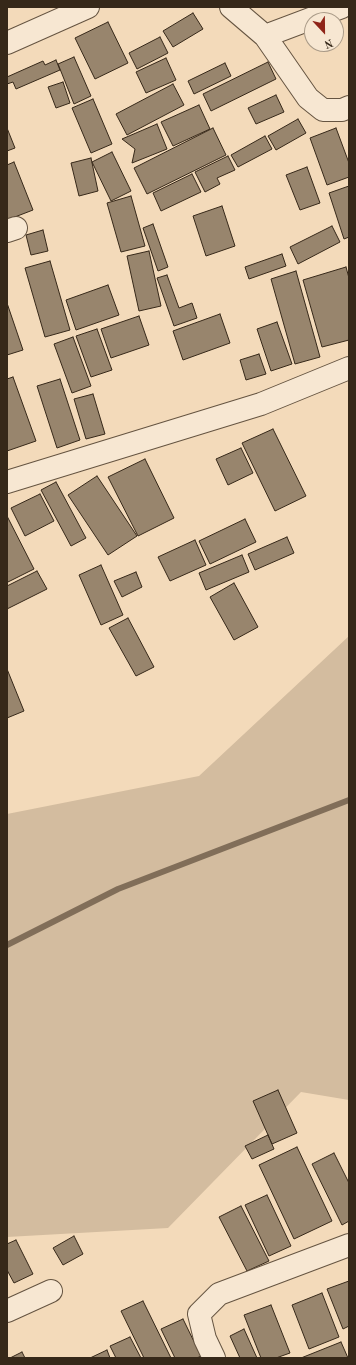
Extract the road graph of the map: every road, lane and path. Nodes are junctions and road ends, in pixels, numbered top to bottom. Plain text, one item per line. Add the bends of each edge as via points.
1 (88, 7) edge
2 (232, 7) edge
3 (342, 7) edge
4 (265, 36) junction
5 (7, 43) edge
6 (349, 107) edge
7 (349, 368) edge
8 (7, 482) edge
9 (349, 1245) edge
10 (51, 1291) dead end
11 (7, 1311) edge
12 (214, 1358) edge

1 - 5 street
2 - 4 street
3 - 4 street
4 - 6 street via 308,98 323,110 342,110
7 - 8 street via 261,404
9 - 12 street via 219,1294 199,1314 205,1339
10 - 11 street

